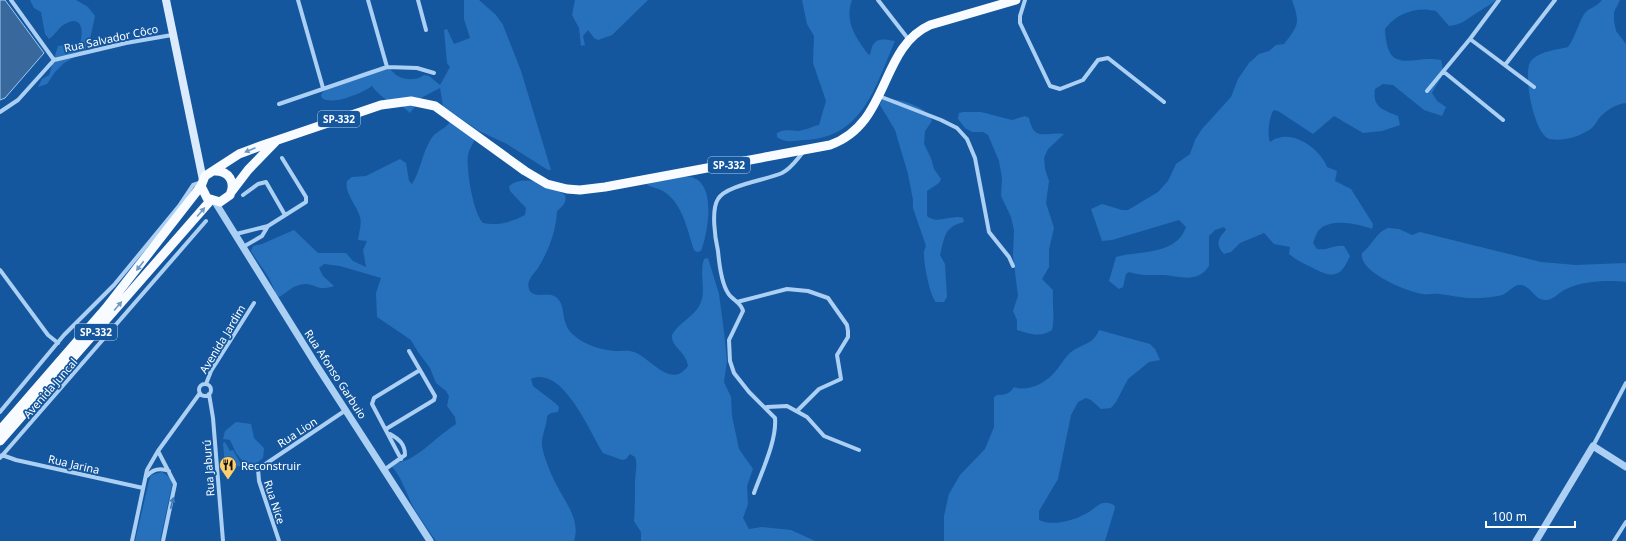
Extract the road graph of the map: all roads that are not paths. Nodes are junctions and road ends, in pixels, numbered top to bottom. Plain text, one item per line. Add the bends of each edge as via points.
1 (11, 0) edge
2 (166, 0) edge
3 (298, 0) edge
4 (368, 0) edge
5 (418, 0) edge
6 (878, 0) edge
7 (1016, 0) edge
8 (1025, 0) edge
9 (1499, 0) edge
10 (1555, 0) edge
11 (426, 30) dead end
12 (172, 35) junction
13 (1470, 39) junction
14 (909, 40) junction
15 (54, 60) junction
16 (1505, 65) junction
17 (387, 67) junction
18 (1444, 72) junction
19 (434, 73) dead end
20 (1534, 87) dead end
21 (322, 88) junction
22 (1427, 91) dead end
23 (878, 96) junction
24 (1164, 102) dead end
25 (279, 104) dead end
26 (0, 112) edge
27 (1503, 120) dead end
28 (277, 140) junction
29 (804, 151) junction
30 (282, 158) dead end
31 (206, 178) junction
32 (232, 191) junction
33 (243, 195) dead end
34 (217, 201) junction
35 (286, 215) junction
36 (206, 221) dead end
37 (268, 226) junction
38 (236, 234) junction
39 (244, 247) junction
40 (1013, 266) dead end
41 (0, 271) edge
42 (737, 302) junction
43 (254, 303) dead end
44 (58, 343) junction
45 (409, 351) dead end
46 (420, 370) junction
47 (1626, 383) edge
48 (206, 384) junction
49 (200, 393) junction
50 (209, 394) junction
51 (767, 408) junction
52 (346, 410) junction
53 (797, 411) junction
54 (0, 412) edge
55 (0, 430) edge
56 (386, 430) junction
57 (390, 434) junction
58 (0, 441) edge
59 (1592, 446) junction
60 (859, 450) dead end
61 (158, 451) junction
62 (1, 456) edge
63 (401, 459) junction
64 (1626, 467) edge
65 (258, 469) joint
66 (384, 470) junction
67 (170, 471) junction
68 (146, 477) junction
69 (143, 488) junction
70 (754, 493) dead end
71 (1626, 522) edge
72 (132, 541) edge
73 (163, 541) edge
74 (223, 541) edge
75 (279, 541) edge
76 (430, 541) edge
77 (1536, 541) edge
78 (1614, 541) edge

1 - 15 street
2 - 12 main road
3 - 21 street
4 - 17 street
5 - 11 street
6 - 14 street
7 - 14 main road, SP-332 via 930,25
8 - 24 street via 1020,23 1050,86 1060,89 1083,80 1098,60 1108,58
9 - 13 street
10 - 16 street
12 - 15 street, Rua Salvador Côco
12 - 31 main road via 199,165
13 - 16 street
13 - 18 street
14 - 23 main road, SP-332
15 - 26 street via 18,100
16 - 20 street
17 - 19 street via 417,68
17 - 21 street
18 - 22 street
18 - 27 street
21 - 25 street
23 - 29 main road, SP-332 via 866,120 854,133 838,142
23 - 40 street via 942,120 957,128 967,139 975,158 988,232
28 - 29 main road, SP-332 via 381,105 407,101 424,103 435,106 539,180 567,190 639,182
28 -> 31 main road, SP-332 via 239,154
28 - 32 main road, SP-332
29 - 42 street via 783,173 727,191 717,200 715,226 718,251 727,291
30 - 35 street via 306,197 303,205
31 - 32 main road via 225,173 232,181
31 - 34 main road via 204,195
31 - 44 street via 193,185 179,206 114,285
31 -> 55 main road, SP-332 via 106,308
32 - 34 main road
33 - 35 street via 258,184 266,182
34 - 38 street, Rua Afonso Garbuio
58 -> 34 main road, SP-332
35 - 37 street
36 - 62 street, Avenida Juncal
37 - 38 street
37 - 39 street via 262,236
38 - 39 street, Rua Afonso Garbuio
39 - 52 street, Rua Afonso Garbuio
41 - 44 street via 48,334
42 - 51 street via 743,314 729,340 730,361 734,373 749,392
42 - 53 street via 780,290 808,291 828,298 847,325 848,337 837,355 841,379 820,390
43 - 48 street, Avenida Jardim via 211,371
44 - 54 street
45 - 46 street
46 - 56 street via 374,398 373,407
46 - 56 street via 435,396 434,400
47 - 59 street
48 - 49 street via 200,386
48 - 50 street via 210,388
49 - 50 street via 204,396
49 - 61 street
50 - 74 street, Rua Jaburú
51 - 53 street via 787,406
51 - 70 street via 775,418 776,424
52 - 65 street, Rua Lion
52 - 66 street, Rua Afonso Garbuio
53 - 60 street via 807,417 824,436
56 - 57 street
57 - 63 street
57 - 63 street via 402,444 405,455
59 - 64 street
59 - 77 street
61 - 67 street
61 - 68 street via 147,470
62 - 69 street, Rua Jarina
63 - 66 street
65 - 75 street, Rua Nice via 259,481
66 - 76 street, Rua Afonso Garbuio
67 - 68 street via 159,469
73 -> 67 street via 175,493
68 - 69 street
69 - 72 street
71 - 78 street

